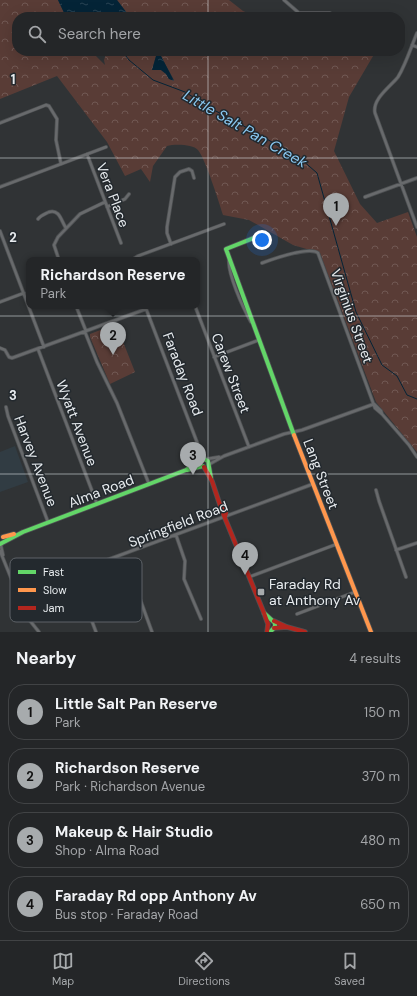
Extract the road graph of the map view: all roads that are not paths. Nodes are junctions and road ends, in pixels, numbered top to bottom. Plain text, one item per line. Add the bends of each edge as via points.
1 (284, 0) edge
2 (298, 12) edge
3 (417, 33) edge
4 (412, 45) junction
5 (417, 47) edge
6 (0, 123) edge
7 (106, 147) dead end
8 (87, 154) junction
9 (61, 164) junction
10 (194, 178) dead end
11 (417, 178) edge
12 (401, 184) junction
13 (0, 187) edge
14 (129, 194) dead end
15 (365, 197) dead end
16 (105, 202) junction
17 (107, 207) junction
18 (38, 219) dead end
19 (224, 224) dead end
20 (417, 227) edge
21 (66, 228) junction
22 (0, 231) edge
23 (256, 237) dead end
24 (121, 243) dead end
25 (172, 244) junction
26 (58, 257) edge
27 (136, 257) edge
28 (262, 263) dead end
29 (24, 293) junction
30 (26, 298) edge
31 (0, 302) edge
32 (30, 309) edge
33 (77, 309) edge
34 (140, 309) edge
35 (146, 309) edge
36 (196, 309) edge
37 (86, 331) junction
38 (259, 340) junction
39 (44, 347) junction
40 (0, 348) edge
41 (38, 349) junction
42 (214, 357) junction
43 (374, 404) junction
44 (6, 407) dead end
45 (294, 432) junction
46 (248, 447) junction
47 (200, 450) junction
48 (224, 456) junction
49 (417, 458) edge
50 (207, 459) junction
51 (204, 464) junction
52 (149, 484) junction
53 (313, 484) junction
54 (376, 490) dead end
55 (97, 504) junction
56 (225, 517) junction
57 (48, 522) junction
58 (176, 535) junction
59 (2, 539) edge
60 (417, 543) edge
61 (336, 544) junction
62 (396, 550) junction
63 (0, 551) edge
64 (3, 557) junction
65 (113, 558) edge
66 (10, 574) edge
67 (249, 577) junction
68 (406, 577) dead end
69 (355, 592) junction
70 (142, 604) edge
71 (264, 613) junction
72 (296, 614) dead end
73 (201, 619) dead end
74 (273, 621) junction
75 (31, 622) edge
76 (92, 622) edge
77 (268, 625) junction
78 (287, 627) junction
79 (272, 629) edge
80 (38, 632) edge
81 (96, 632) edge
82 (152, 632) edge
83 (267, 632) edge
84 (305, 632) edge
85 (370, 632) edge

1 - 2 street
3 - 4 street
4 - 5 street
4 - 12 street via 398,76 374,107
6 - 9 street via 49,106 57,119 56,140
7 - 8 street
8 - 9 street
8 - 16 street, Vera Place
9 - 13 street
10 - 25 street via 189,168 175,177 167,227
11 - 12 street
12 - 15 street
12 - 20 street
14 - 17 street via 125,199
16 - 17 street, Vera Place
16 - 21 street via 80,214
17 - 24 street, Vera Place
18 - 21 street via 52,211 56,212
19 - 25 street
21 - 26 street via 54,242
22 - 29 street
23 - 38 main road, Lang Street via 226,249
25 - 27 street
28 - 43 street, Virginius Street via 291,253 318,253
29 - 30 street
29 - 31 street
32 - 39 street
33 - 37 street
34 - 37 street
35 - 47 street, Faraday Road
36 - 42 street, Carew Street
37 - 39 street
37 - 52 street
38 - 42 street
38 - 45 main road, Lang Street
39 - 41 street
40 - 41 street via 12,358
41 - 55 street, Wyatt Avenue
42 - 46 street, Carew Street
43 - 45 street, Alma Road
43 - 49 street, Virginius Street
44 - 57 street, Harvey Avenue
45 - 46 street, Alma Road
45 - 53 main road, Lang Street
46 - 48 street, Alma Road
47 - 50 street, Faraday Road
47 - 51 street, Faraday Road
48 - 50 street, Alma Road
48 - 51 street, Alma Road
50 - 51 main road
51 - 52 main road, Alma Road
51 - 56 main road, Faraday Road via 226,513
52 - 55 main road, Alma Road
53 - 56 street, Springfield Road
53 - 61 main road, Lang Street
54 - 62 street
55 - 57 main road, Alma Road
56 - 58 street, Springfield Road
56 - 67 main road, Faraday Road
57 - 59 main road, Alma Road
58 - 65 street, Springfield Road
58 - 73 street via 186,561 184,579
59 - 64 street
60 - 62 street
61 - 67 street
61 - 69 main road, Lang Street
62 - 68 street
63 - 64 street
64 - 66 street
67 - 71 main road, Faraday Road
69 - 72 street
69 - 85 main road, Lang Street
70 - 82 street
71 - 74 main road, Faraday Road
71 - 77 main road, Faraday Road
74 - 77 main road via 269,621
74 - 78 main road
74 - 79 main road via 276,625
75 - 80 street
76 - 81 street
77 - 79 main road
77 - 83 main road, Faraday Road
78 - 79 main road
78 - 84 main road

